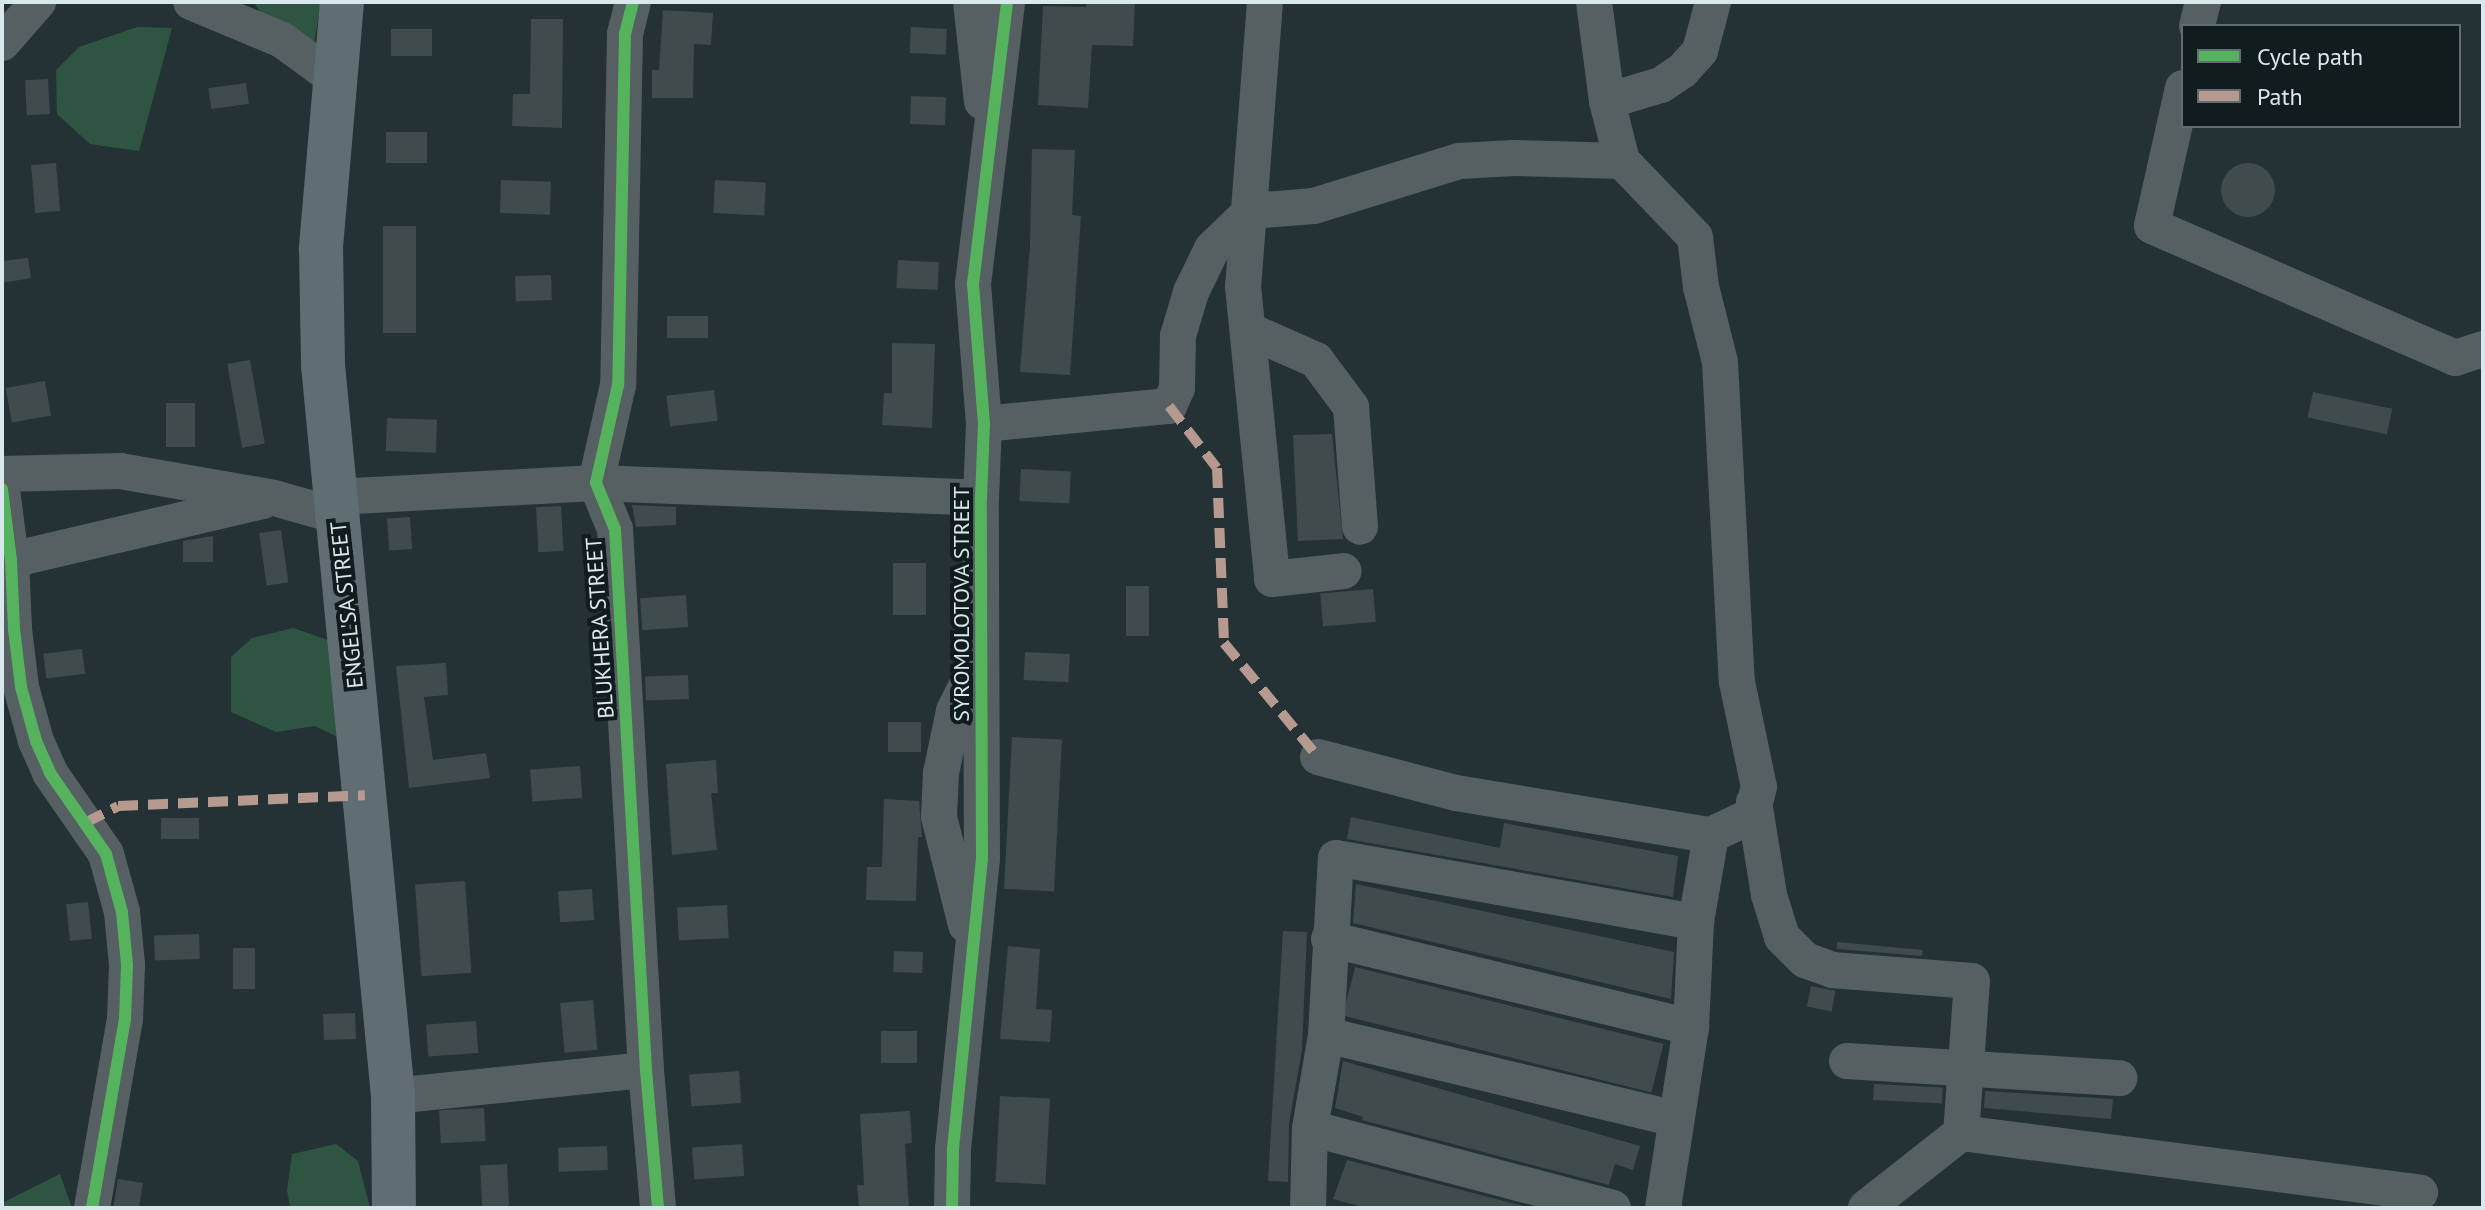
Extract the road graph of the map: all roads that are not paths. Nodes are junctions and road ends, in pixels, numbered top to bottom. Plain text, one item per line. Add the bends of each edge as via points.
1 (38, 2) edge
2 (191, 2) edge
3 (342, 2) edge
4 (633, 2) edge
5 (971, 2) edge
6 (1007, 2) edge
7 (1265, 2) edge
8 (1594, 2) edge
9 (1713, 2) edge
10 (2203, 2) edge
11 (2198, 24) edge
12 (2, 43) edge
13 (335, 79) junction
14 (2181, 97) edge
15 (1607, 101) junction
16 (991, 146) junction
17 (1622, 161) junction
18 (1251, 211) junction
19 (1248, 330) junction
20 (2483, 349) edge
21 (984, 424) junction
22 (120, 471) junction
23 (2, 474) edge
24 (596, 483) junction
25 (2, 489) edge
26 (274, 498) junction
27 (981, 498) junction
28 (337, 507) junction
29 (1360, 527) dead end
30 (141, 532) junction
31 (11, 560) junction
32 (1344, 571) dead end
33 (1318, 757) dead end
34 (1754, 802) junction
35 (1711, 835) junction
36 (1696, 922) junction
37 (1329, 939) junction
38 (1691, 1027) junction
39 (1326, 1035) junction
40 (1847, 1061) dead end
41 (1966, 1068) junction
42 (646, 1070) junction
43 (2119, 1078) dead end
44 (393, 1096) junction
45 (1676, 1119) junction
46 (1310, 1128) junction
47 (1961, 1133) junction
48 (2420, 1193) dead end
49 (92, 1208) edge
50 (394, 1208) edge
51 (658, 1208) edge
52 (952, 1208) edge
53 (1308, 1208) edge
54 (1613, 1208) edge
55 (1663, 1208) edge
56 (1866, 1208) edge

1 - 12 street
2 - 13 street via 282,40
3 - 13 main road, ENGEL'SA STREET
4 - 24 street via 625,33 618,385
5 - 16 street via 978,83
6 - 16 street, SYROMOLOTOVA STREET
7 - 18 street
8 - 15 street
9 - 15 street via 1700,51 1682,71 1661,85
10 - 11 street
13 - 28 main road, ENGEL'SA STREET via 321,249 323,365
14 - 20 street via 2152,226 2455,358
15 - 17 street
16 - 21 street, SYROMOLOTOVA STREET via 973,284
17 - 18 street via 1459,161 1314,206
17 - 34 street via 1695,237 1720,362 1737,682 1759,787
18 - 19 street via 1243,286
18 - 21 street via 1212,249 1191,292 1178,336 1177,388 1169,406
19 - 29 street via 1316,360 1351,407
19 - 32 street via 1272,579
21 - 27 street, SYROMOLOTOVA STREET
22 - 23 street
22 - 26 street
22 - 30 street
24 - 27 street
24 - 28 street
24 - 42 street, BLUKHERA STREET via 615,529
25 - 31 street
26 - 28 street
26 - 30 street
27 - 52 street, SYROMOLOTOVA STREET via 982,859 953,1149
28 - 44 main road, ENGEL'SA STREET
30 - 31 street
31 - 49 street via 15,644 36,741 50,773 106,854 122,912 125,1019
33 - 35 street via 1456,793
34 - 35 street via 1751,816
34 - 41 street via 1769,895 1782,937 1805,960 1832,970 1972,981
35 - 36 street
36 - 37 street via 1336,858
36 - 38 street
37 - 38 street
37 - 39 street
38 - 45 street
39 - 45 street
39 - 46 street
40 - 41 street
41 - 43 street
41 - 47 street
42 - 44 street
42 - 51 street, BLUKHERA STREET
44 - 50 main road, ENGEL'SA STREET
45 - 55 street
46 - 53 street
46 - 54 street
47 - 48 street
47 - 56 street

